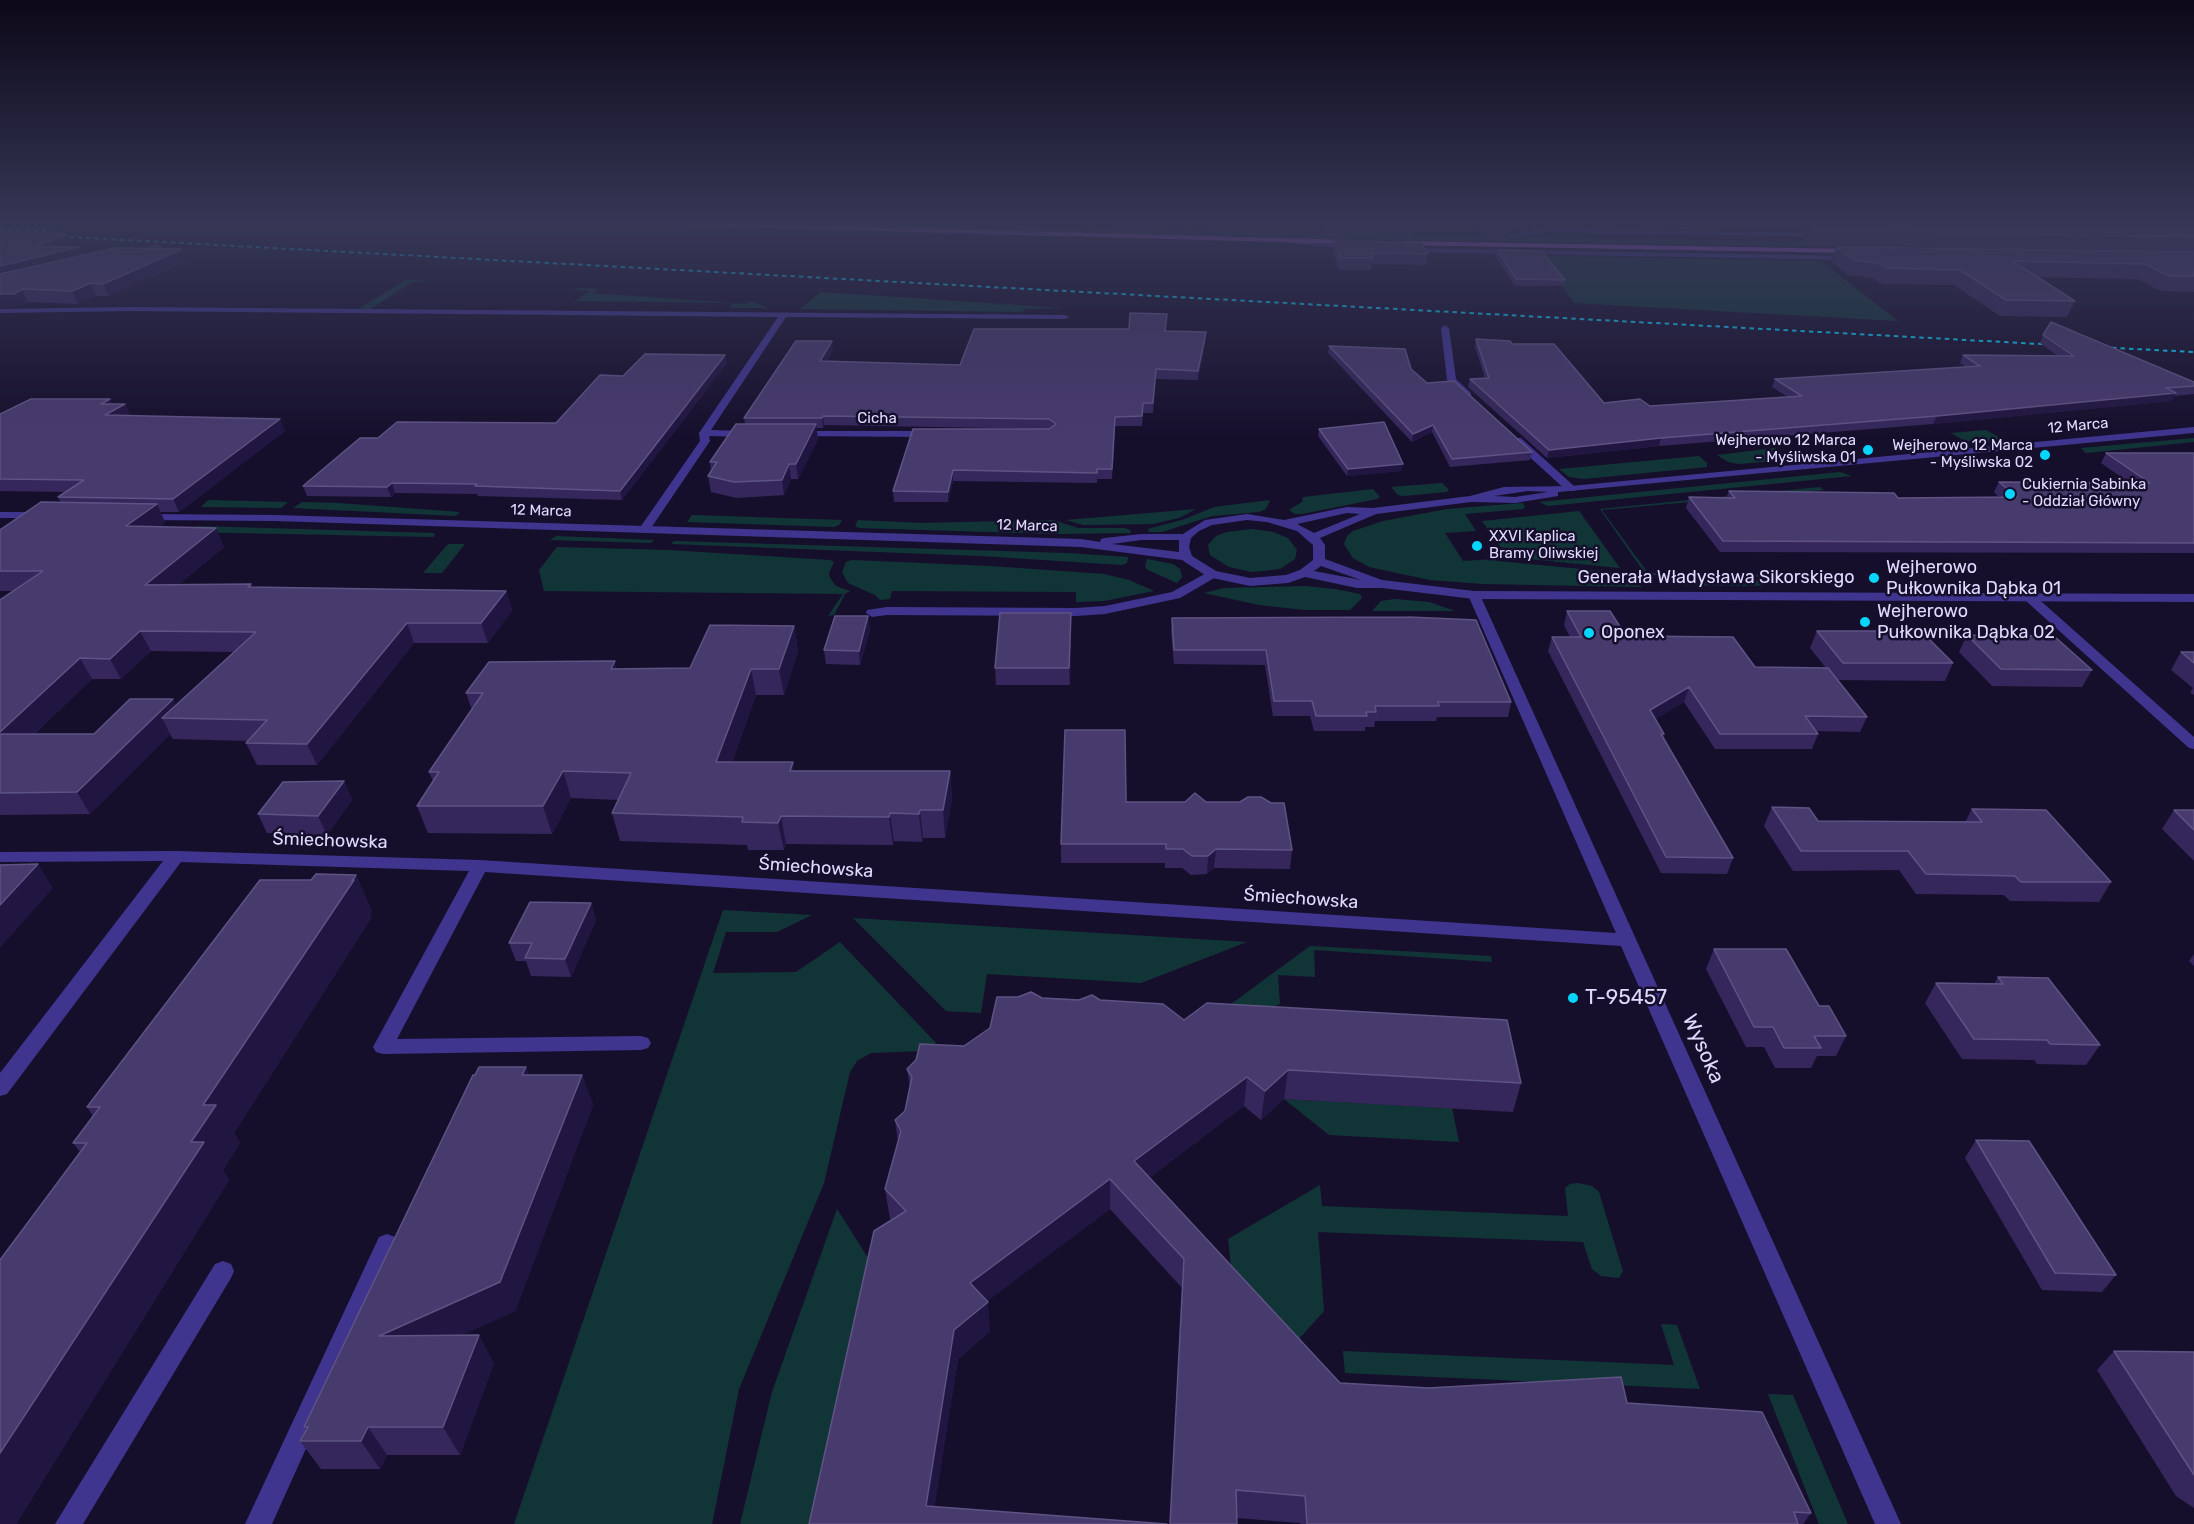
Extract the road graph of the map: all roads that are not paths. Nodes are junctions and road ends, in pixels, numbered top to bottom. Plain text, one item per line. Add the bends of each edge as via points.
1 (0, 311) edge
2 (783, 315) junction
3 (1065, 317) dead end
4 (1445, 328) dead end
5 (1477, 404) edge
6 (2194, 430) edge
7 (704, 434) junction
8 (764, 434) edge
9 (788, 434) edge
10 (942, 434) edge
11 (1511, 435) edge
12 (1571, 489) junction
13 (1372, 511) junction
14 (0, 514) edge
15 (57, 516) edge
16 (136, 516) edge
17 (1286, 523) junction
18 (645, 530) junction
19 (1186, 537) junction
20 (1313, 537) junction
21 (1081, 543) junction
22 (1186, 556) junction
23 (1319, 561) junction
24 (1304, 573) junction
25 (1212, 574) junction
26 (1382, 584) junction
27 (1473, 595) junction
28 (2029, 597) junction
29 (2194, 598) edge
30 (872, 613) dead end
31 (2194, 745) edge
32 (176, 856) junction
33 (0, 857) edge
34 (480, 866) junction
35 (1628, 940) junction
36 (641, 1042) dead end
37 (0, 1088) edge
38 (387, 1244) dead end
39 (223, 1271) dead end
40 (68, 1524) edge
41 (258, 1524) edge
42 (1888, 1524) edge

1 - 2 street
2 - 3 street
2 - 7 street
4 - 5 street via 1452,380
6 - 12 street, 12 Marca
7 - 8 street
7 - 18 street via 705,441
9 - 10 street, Cicha
11 - 12 street
12 - 13 street, 12 Marca via 1544,498 1471,499
13 - 17 street, 12 Marca via 1347,510
13 - 20 street, 12 Marca
14 - 15 street
16 - 18 street, 12 Marca
17 - 19 street via 1227,518 1209,522
17 - 20 street
18 - 21 street, 12 Marca
19 - 21 street, 12 Marca
19 - 22 street
20 - 23 street via 1321,553
21 - 22 street, 12 Marca
22 - 25 street
23 - 24 street
23 - 26 street, Generała Władysława Sikorskiego
24 - 25 street via 1288,579 1250,582
24 - 26 street, Generała Władysława Sikorskiego via 1357,584
25 - 30 street via 1176,595 1118,608 1076,612
26 - 27 street, Generała Władysława Sikorskiego
27 - 28 street, Generała Władysława Sikorskiego
27 - 35 street, Wysoka
28 - 29 street, Generała Władysława Sikorskiego
28 - 31 street
32 - 33 street, Śmiechowska
32 - 34 street, Śmiechowska
32 - 37 street
34 - 35 street, Śmiechowska
34 - 36 street via 383,1047
35 - 42 street, Wysoka
38 - 41 street
39 - 40 street

